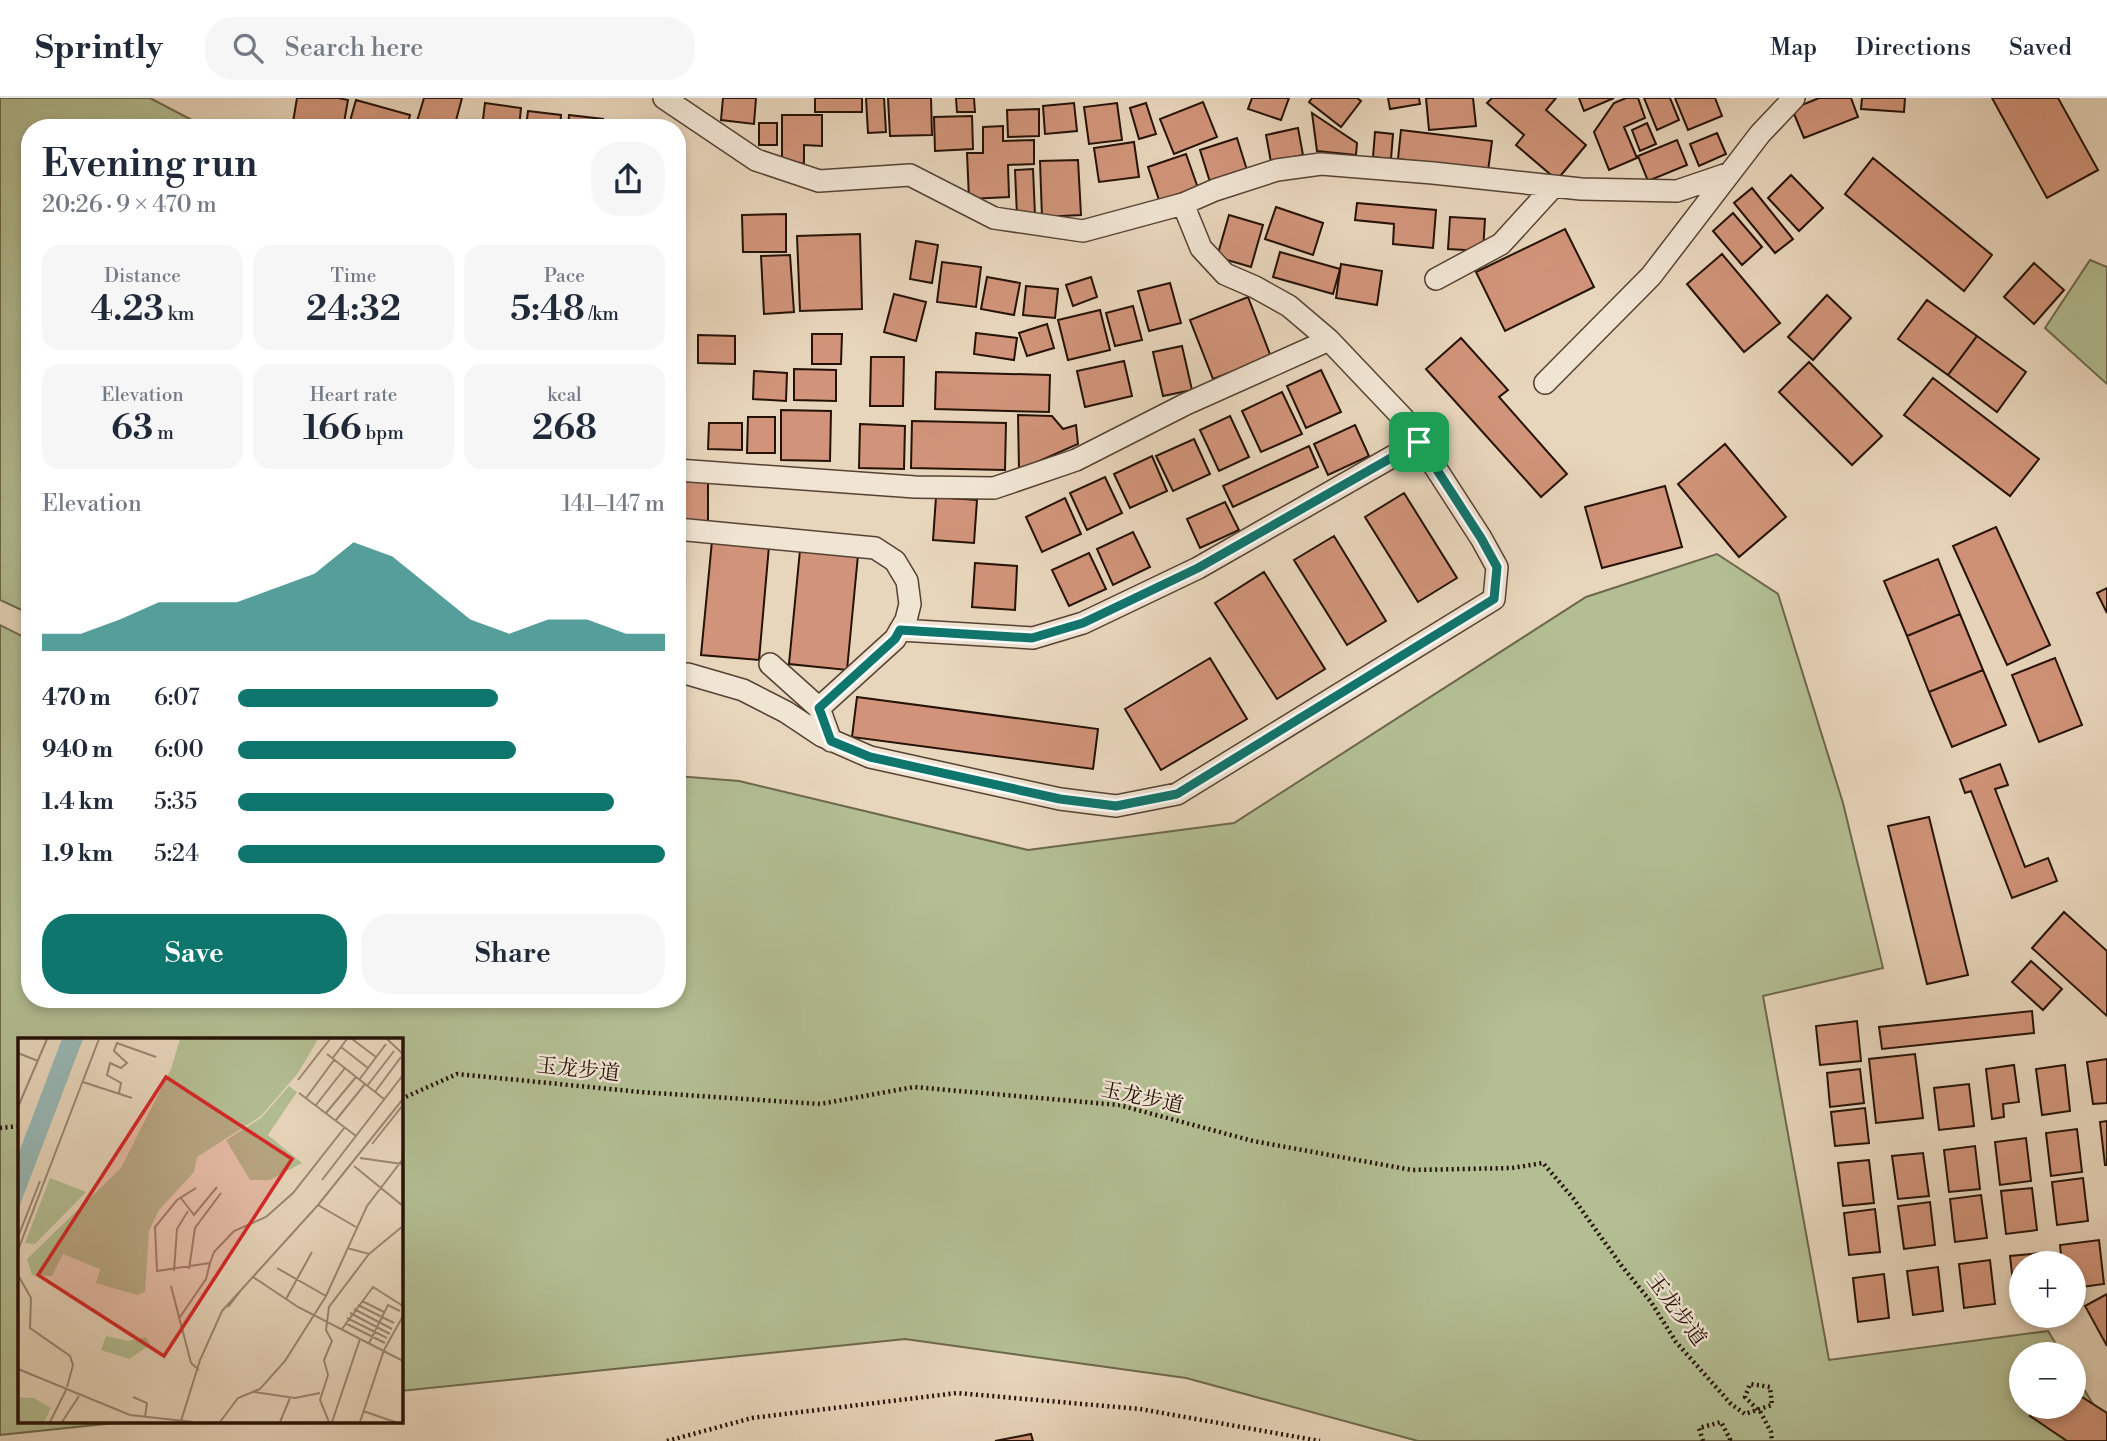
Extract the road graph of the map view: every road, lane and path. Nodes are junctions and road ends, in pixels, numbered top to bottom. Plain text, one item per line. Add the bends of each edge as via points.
1 (664, 98) edge
2 (1794, 98) edge
3 (1730, 173) junction
4 (1554, 186) junction
5 (1182, 204) junction
6 (1436, 279) dead end
7 (1329, 340) junction
8 (1545, 383) dead end
9 (1419, 442) junction
10 (686, 471) edge
11 (686, 530) edge
12 (900, 630) junction
13 (770, 664) dead end
14 (688, 674) dead end
15 (819, 708) junction
16 (831, 741) junction
17 (402, 1099) edge
18 (18, 1126) edge
19 (0, 1128) edge
20 (1758, 1410) junction
21 (667, 1441) edge
22 (1320, 1441) edge
23 (1703, 1441) edge
24 (1728, 1441) edge
25 (1772, 1441) edge

1 - 5 street via 756,160 819,181 910,175 994,218 1083,231
2 - 3 street
3 - 4 street via 1677,191
3 - 8 street via 1651,276
4 - 5 street via 1321,164 1277,170
4 - 6 street via 1501,244
5 - 7 street via 1201,248 1225,274 1289,306
7 - 9 street via 1404,419
7 - 10 street via 1076,460 994,488 915,488
9 - 12 street via 1198,568 1083,623 1032,638
9 - 16 street via 1497,567 1494,599 1177,794 1116,806 1060,799 870,757
11 - 12 street via 874,548 895,561 907,581 910,604
12 - 15 street
13 - 15 street
14 - 16 street via 743,690
15 - 16 street
17 - 20 path, 玉龙步道 via 457,1074 640,1093 820,1104 914,1087 1119,1105 1253,1141 1412,1170 1543,1163 1651,1302 1676,1342 1731,1404 1745,1414
18 - 19 path
20 - 20 path via 1745,1397 1750,1384 1770,1387 1772,1405
20 - 25 path
21 - 22 path via 752,1418 957,1393 1140,1409
23 - 24 path via 1699,1428 1721,1422

